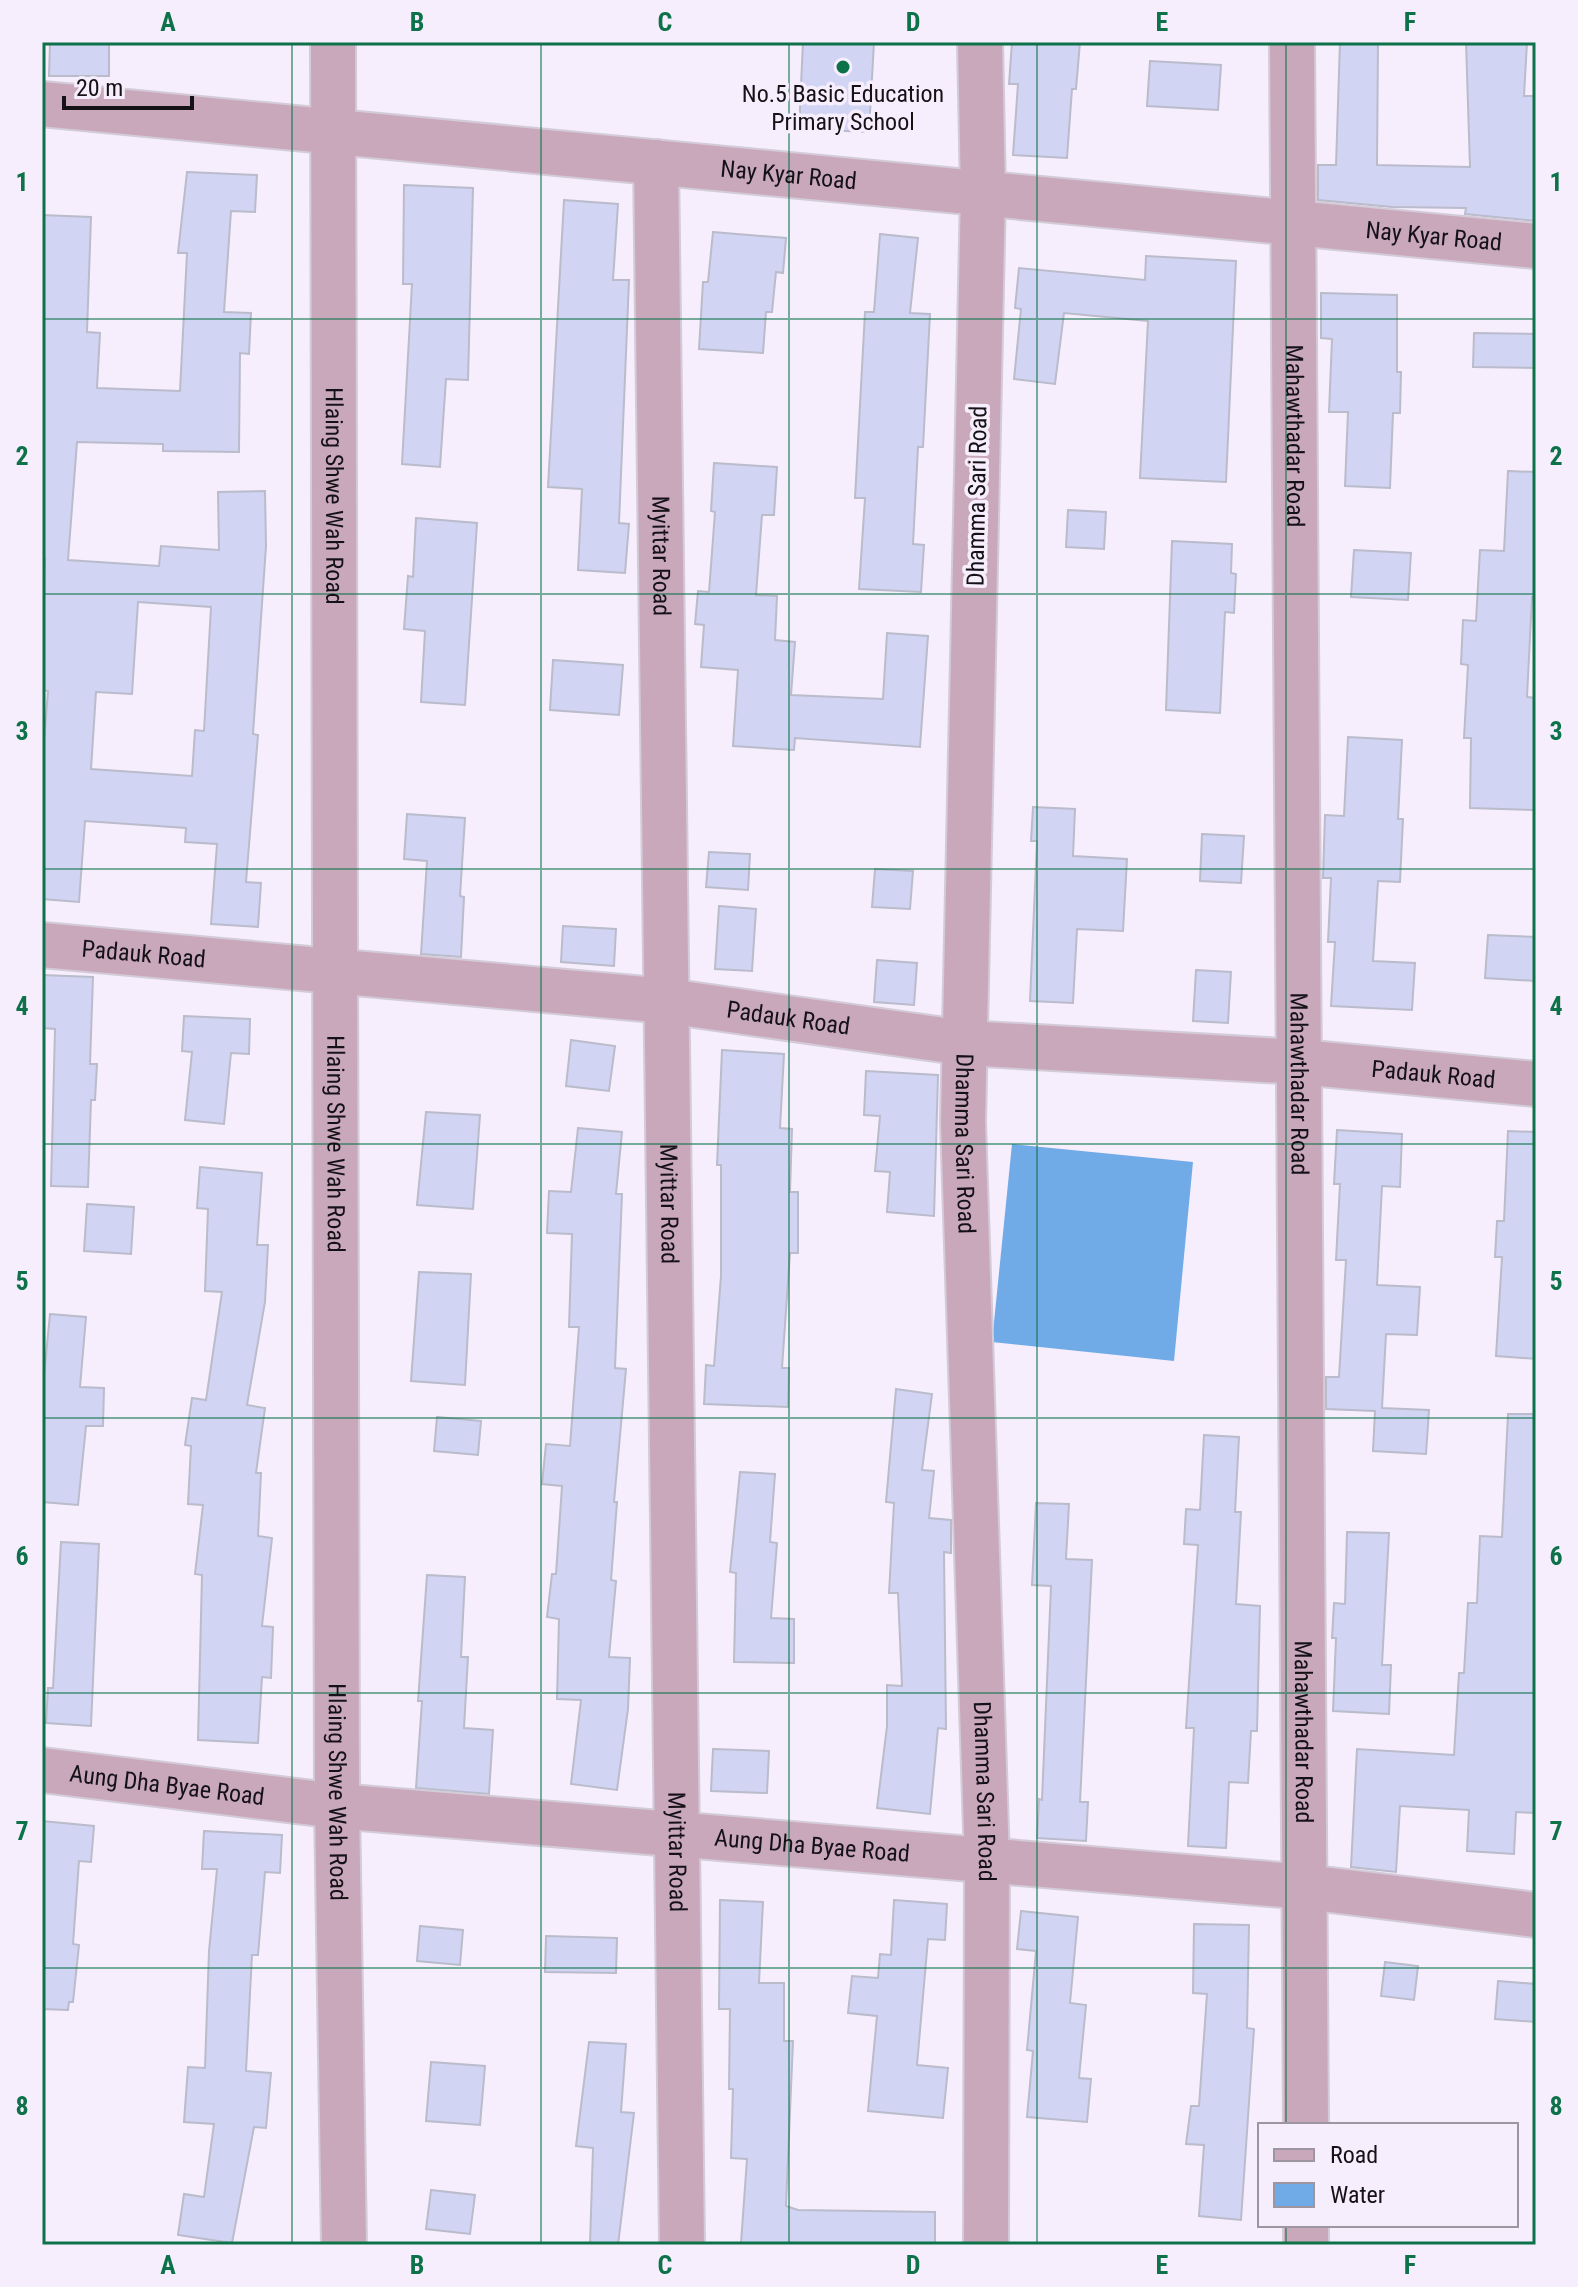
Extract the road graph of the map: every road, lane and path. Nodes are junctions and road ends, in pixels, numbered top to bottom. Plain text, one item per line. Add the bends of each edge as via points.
1 (333, 42) edge
2 (980, 42) edge
3 (1292, 42) edge
4 (42, 104) edge
5 (335, 132) junction
6 (656, 162) junction
7 (983, 193) junction
8 (1294, 223) junction
9 (1536, 246) edge
10 (42, 945) edge
11 (335, 970) junction
12 (667, 1001) junction
13 (965, 1043) junction
14 (1300, 1062) junction
15 (1536, 1084) edge
16 (42, 1770) edge
17 (337, 1806) junction
18 (678, 1835) junction
19 (987, 1861) junction
20 (1306, 1887) junction
21 (1536, 1915) edge
22 (1306, 2123) edge
23 (344, 2245) edge
24 (682, 2245) edge
25 (986, 2245) edge

1 - 5 street, Hlaing Shwe Wah Road
2 - 7 street, Dhamma Sari Road
3 - 8 street, Mahawthadar Road
4 - 5 street, Nay Kyar Road
5 - 6 street, Nay Kyar Road
5 - 11 street, Hlaing Shwe Wah Road
6 - 7 street, Nay Kyar Road
6 - 12 street, Myittar Road
7 - 8 street, Nay Kyar Road
7 - 13 street, Dhamma Sari Road
8 - 9 street, Nay Kyar Road
8 - 14 street, Mahawthadar Road
10 - 11 street, Padauk Road
11 - 12 street, Padauk Road
11 - 17 street, Hlaing Shwe Wah Road
12 - 13 street, Padauk Road
12 - 18 street, Myittar Road
13 - 14 street, Padauk Road
13 - 19 street, Dhamma Sari Road
14 - 15 street, Padauk Road
14 - 20 street, Mahawthadar Road
16 - 17 street, Aung Dha Byae Road
17 - 18 street, Aung Dha Byae Road
17 - 23 street, Hlaing Shwe Wah Road
18 - 19 street, Aung Dha Byae Road
18 - 24 street, Myittar Road
19 - 20 street, Aung Dha Byae Road
19 - 25 street, Dhamma Sari Road
20 - 21 street, Aung Dha Byae Road
20 - 22 street, Mahawthadar Road

